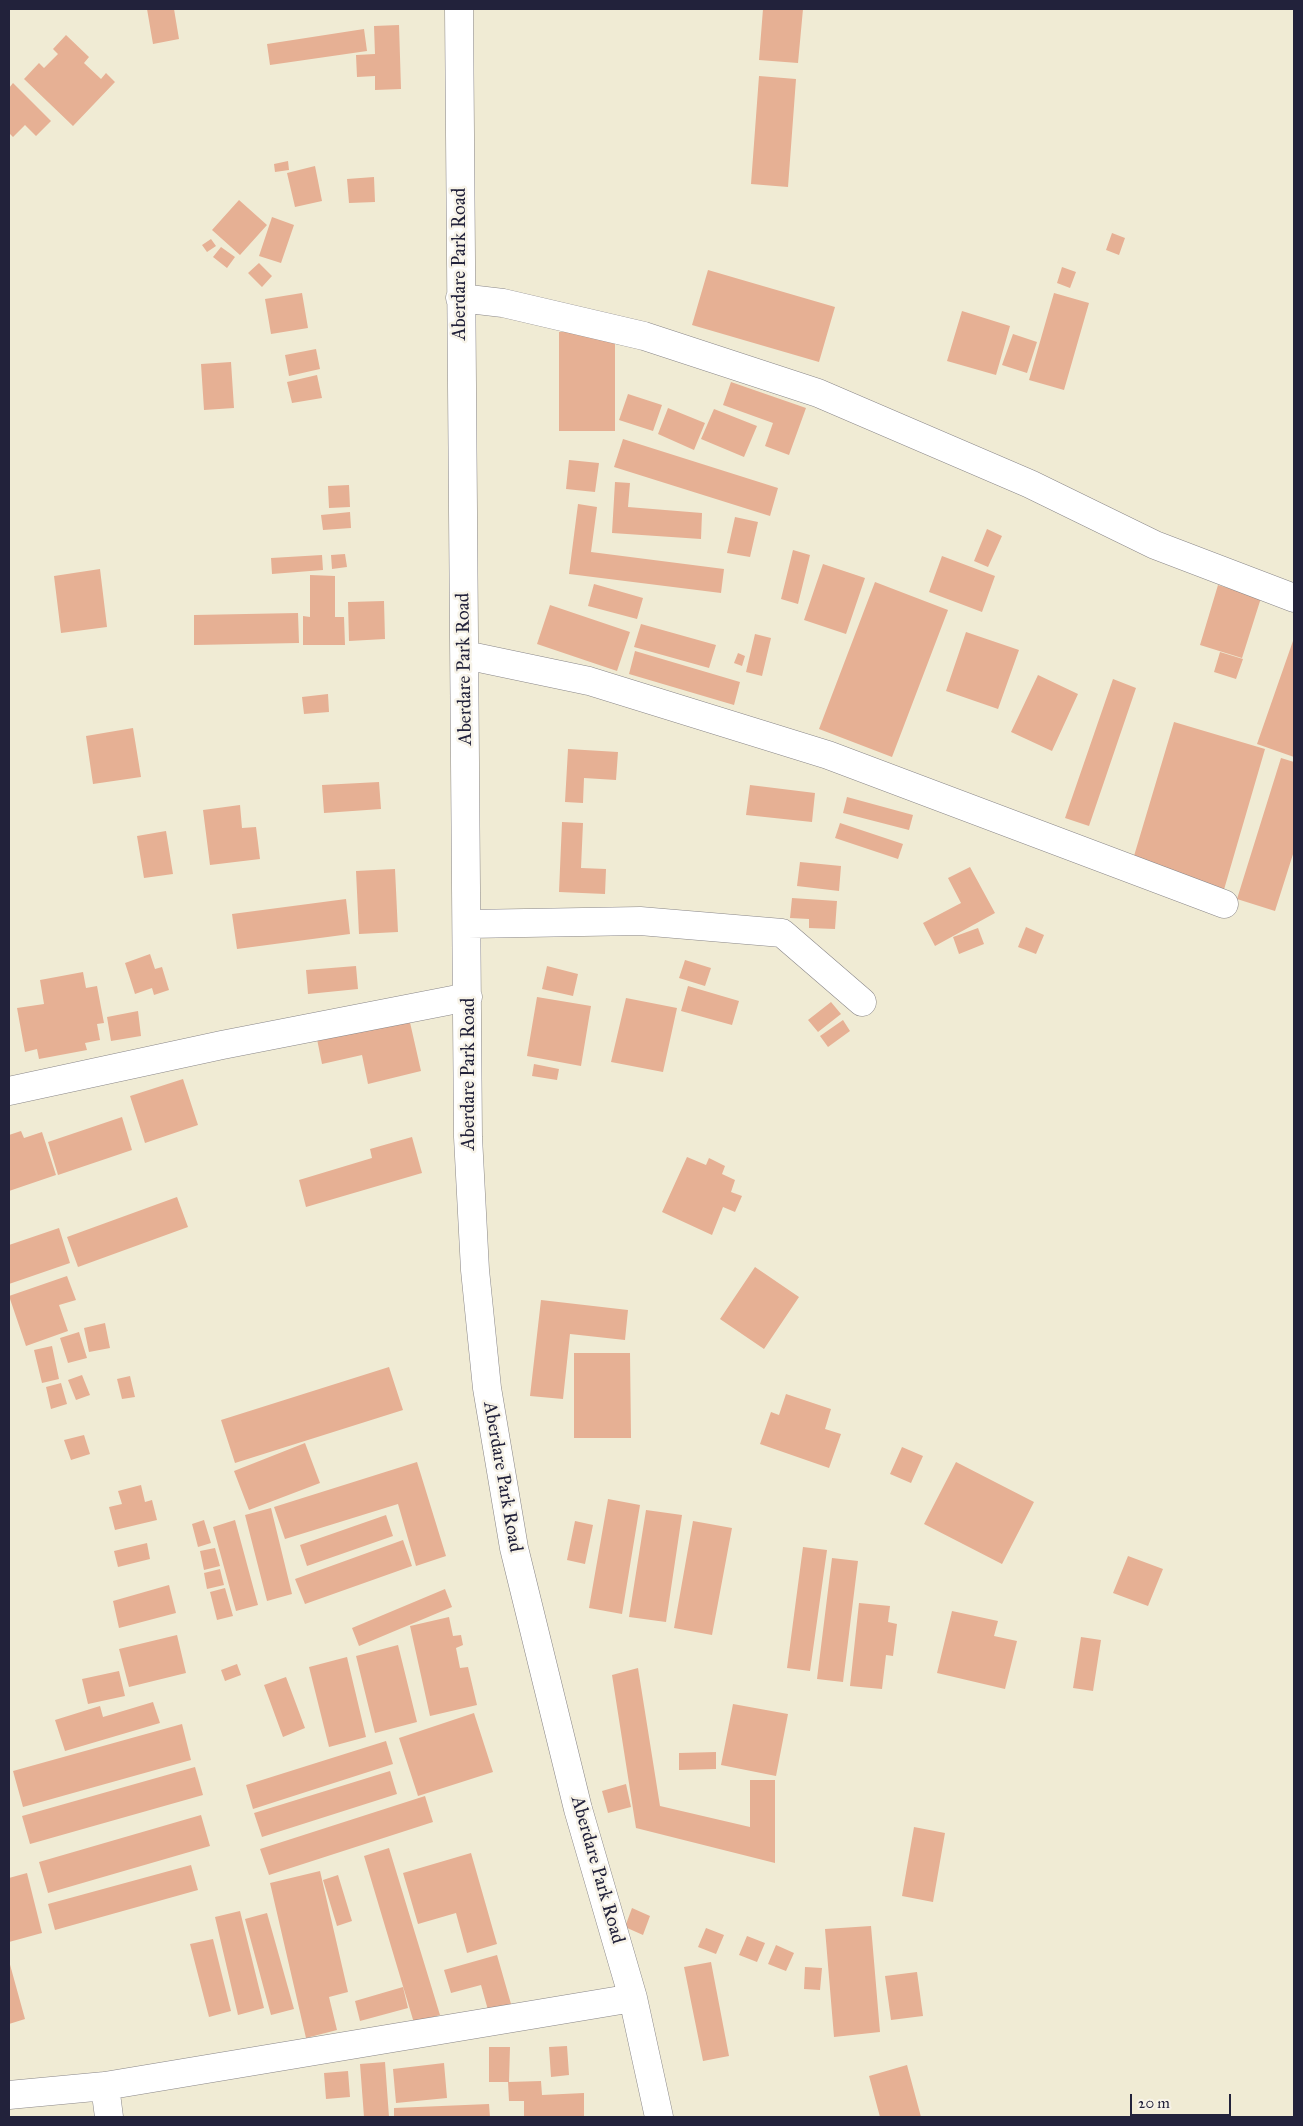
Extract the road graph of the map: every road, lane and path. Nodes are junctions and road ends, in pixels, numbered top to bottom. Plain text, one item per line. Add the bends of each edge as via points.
1 (459, 9) edge
2 (460, 298) junction
3 (1294, 598) edge
4 (465, 655) junction
5 (1224, 904) dead end
6 (468, 924) junction
7 (468, 997) junction
8 (862, 1002) dead end
9 (9, 1091) edge
10 (634, 1998) junction
11 (105, 2086) junction
12 (9, 2095) edge
13 (109, 2117) edge
14 (659, 2117) edge

1 - 2 street, Aberdare Park Road
2 - 3 street via 503,303 644,336 818,392 1030,484 1155,545
2 - 4 street, Aberdare Park Road
4 - 5 street via 588,681 828,755
4 - 6 street, Aberdare Park Road
6 - 7 street, Aberdare Park Road
6 - 8 street via 640,920 782,933
7 - 9 street
7 - 10 street, Aberdare Park Road via 468,1137 475,1270 488,1398 514,1548 578,1809
10 - 11 street
10 - 14 street, Aberdare Park Road
11 - 12 street
11 - 13 street

